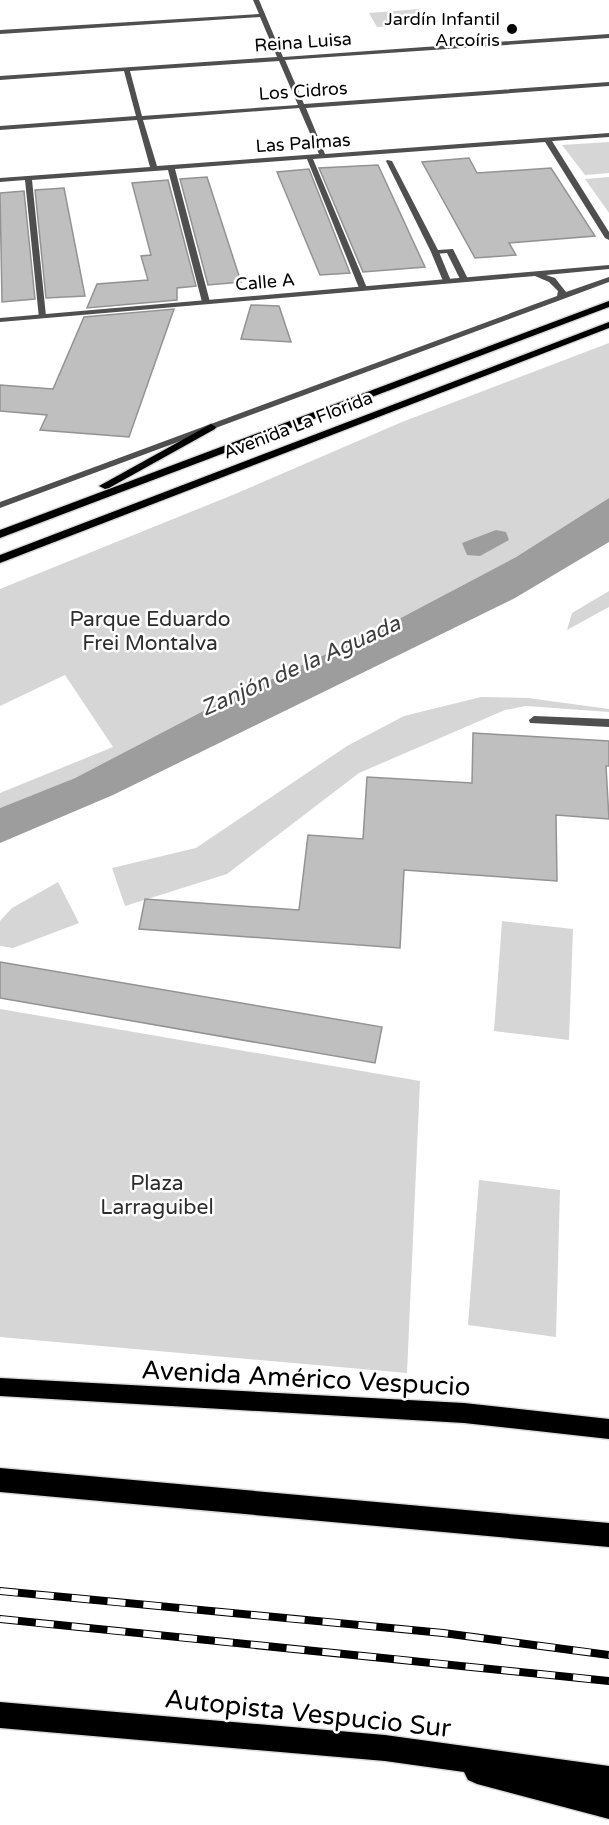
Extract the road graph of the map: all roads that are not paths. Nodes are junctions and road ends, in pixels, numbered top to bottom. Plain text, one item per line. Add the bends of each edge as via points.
1 (256, 0) edge
2 (263, 15) junction
3 (0, 32) edge
4 (609, 36) edge
5 (281, 58) junction
6 (126, 69) junction
7 (0, 78) edge
8 (609, 84) edge
9 (301, 106) junction
10 (139, 118) junction
11 (0, 128) edge
12 (609, 135) edge
13 (547, 139) junction
14 (323, 156) junction
15 (309, 157) junction
16 (389, 161) dead end
17 (171, 168) junction
18 (153, 169) junction
19 (28, 178) junction
20 (0, 180) edge
21 (609, 238) edge
22 (435, 252) junction
23 (609, 267) edge
24 (533, 273) junction
25 (464, 279) junction
26 (609, 279) edge
27 (447, 281) junction
28 (363, 288) junction
29 (561, 297) junction
30 (206, 302) junction
31 (609, 304) edge
32 (42, 316) junction
33 (0, 320) edge
34 (609, 325) edge
35 (211, 427) junction
36 (0, 505) edge
37 (61, 511) junction
38 (0, 534) edge
39 (0, 559) edge
40 (534, 720) dead end
41 (609, 723) edge
42 (0, 1387) edge
43 (609, 1429) edge
44 (0, 1480) edge
45 (609, 1535) edge
46 (0, 1715) edge
47 (385, 1748) junction
48 (609, 1779) edge
49 (609, 1805) edge

1 - 2 street
2 - 3 street
2 - 5 street
4 - 5 street, Reina Luisa
5 - 6 street, Reina Luisa
5 - 9 street
6 - 7 street, Reina Luisa
6 - 10 street
8 - 9 street, Los Cidros
9 - 10 street, Los Cidros
9 - 14 street
10 - 11 street, Los Cidros
10 - 18 street
12 - 13 street, Las Palmas
13 - 14 street, Las Palmas
13 - 21 street
14 - 15 street, Las Palmas
15 - 17 street, Las Palmas
15 - 28 street
16 - 22 street
17 - 18 street, Las Palmas
17 - 30 street
18 - 19 street, Las Palmas
19 - 20 street, Las Palmas
19 - 32 street
22 - 25 street via 450,251
22 - 27 street
23 - 24 street, Calle A
24 - 25 street, Calle A
24 - 29 street via 557,284
25 - 27 street, Calle A
26 - 29 street, Avenida La Florida
27 - 28 street, Calle A
28 - 30 street, Calle A
29 - 35 street, Avenida La Florida
30 - 32 street, Calle A
31 - 37 main road, Avenida La Florida
32 - 33 street, Calle A
34 - 39 main road, Avenida La Florida
35 - 36 street, Avenida La Florida
35 - 37 main road
37 - 38 main road, Avenida La Florida
40 - 41 street
42 - 43 main road, Avenida Américo Vespucio via 464,1413
44 - 45 highway
46 - 47 highway, Autopista Vespucio Sur
47 - 48 highway, Autopista Vespucio Sur
47 - 49 highway

